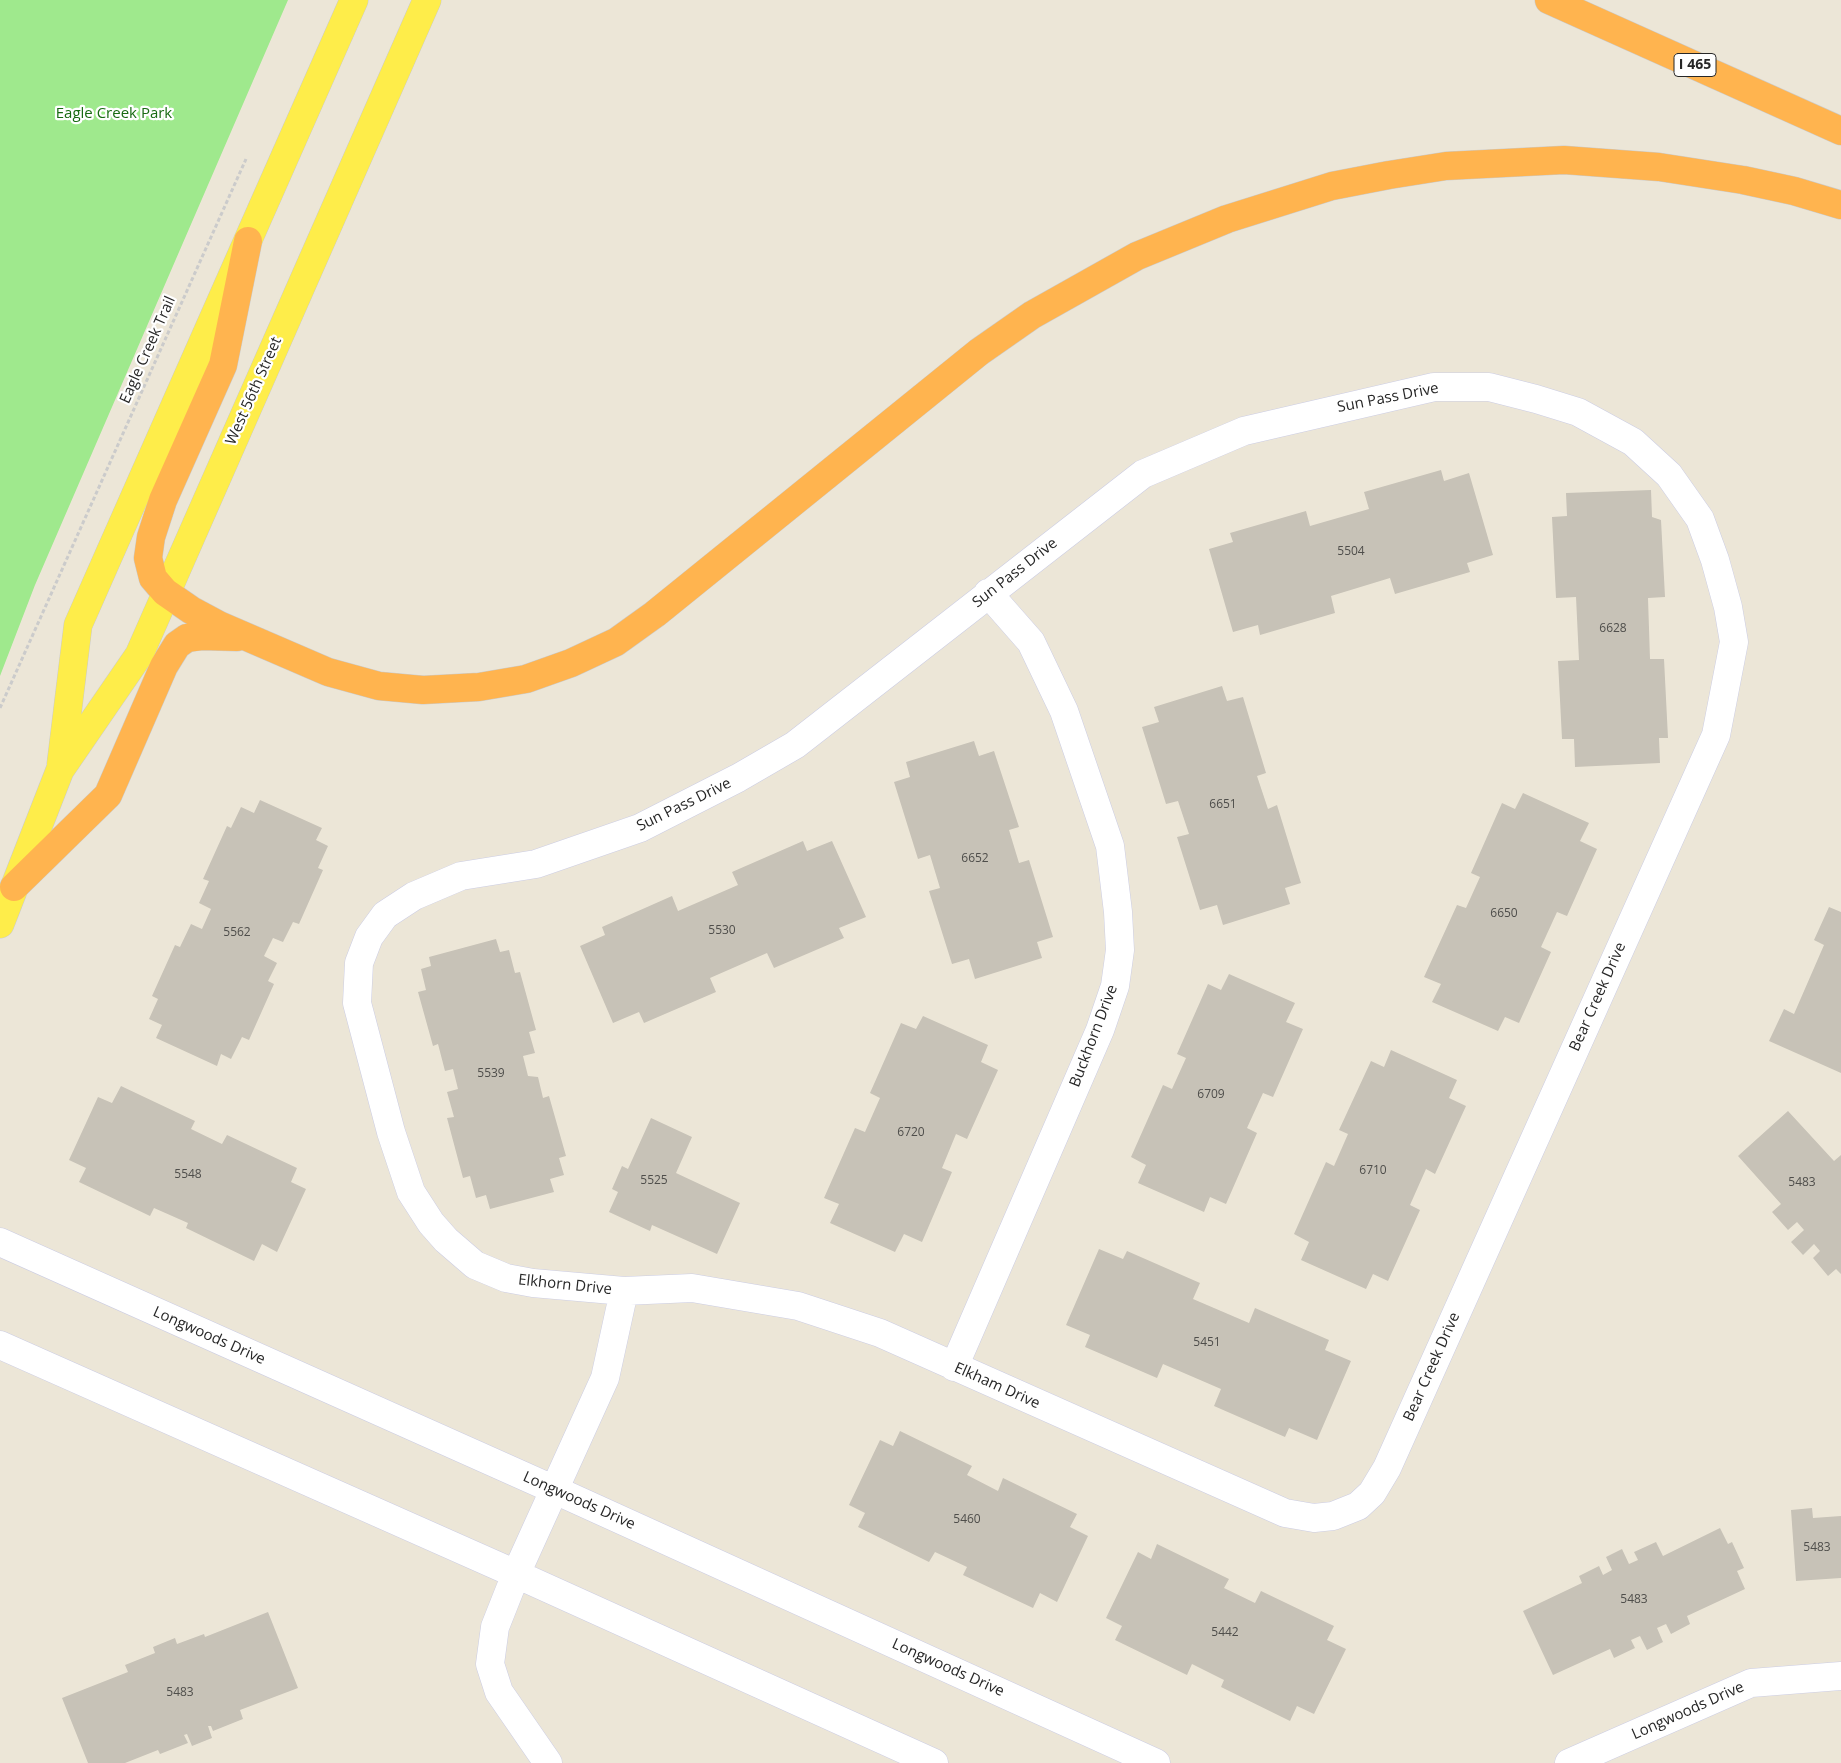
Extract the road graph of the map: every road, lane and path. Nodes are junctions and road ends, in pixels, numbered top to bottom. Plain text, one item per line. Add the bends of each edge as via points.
1 (354, 0) edge
2 (427, 0) edge
3 (1549, 0) edge
4 (1841, 131) edge
5 (248, 154) dead end
6 (1841, 204) edge
7 (248, 241) junction
8 (1669, 475) joint
9 (165, 592) junction
10 (988, 593) junction
11 (247, 637) junction
12 (0, 708) edge
13 (60, 770) junction
14 (14, 887) junction
15 (385, 915) joint
16 (0, 924) edge
17 (0, 1242) edge
18 (624, 1291) junction
19 (0, 1345) edge
20 (954, 1367) junction
21 (555, 1490) junction
22 (1358, 1506) joint
23 (516, 1574) junction
24 (1841, 1676) edge
25 (548, 1763) edge
26 (934, 1763) edge
27 (1156, 1763) edge
28 (1569, 1763) edge

1 - 7 main road, West 56th Street
2 - 9 main road, West 56th Street
3 - 4 highway, I 465
5 - 12 path, Eagle Creek Trail
6 - 11 highway via 1743,180 1659,167 1564,160 1446,166 1332,186 1182,236 1137,256 1032,315 979,352 655,614 616,642 571,663 526,679 494,685 401,689 328,672
7 - 9 highway via 223,366 162,500 150,537 148,558 153,578
7 - 13 main road, West 56th Street via 78,625
8 - 10 street, Sun Pass Drive via 1633,442 1578,412 1489,387 1434,387 1244,431 1143,474
8 - 22 street, Bear Creek Drive via 1700,519 1716,560 1728,607 1734,642 1716,735 1387,1468 1372,1493
9 - 11 highway via 191,610
9 - 13 main road, West 56th Street via 139,655
10 - 15 street, Sun Pass Drive via 794,745 738,778 640,828 536,864 461,876 414,896
10 - 20 street, Buckhorn Drive via 1031,642 1064,711 1110,846 1120,950 1115,986 1100,1030
11 - 14 highway via 194,637 177,645 164,666 108,795
13 - 14 main road, West 56th Street
14 - 16 main road, West 56th Street
15 - 18 street, Elkhorn Drive via 369,936 359,962 357,1003 391,1132 411,1192 431,1223 475,1265 506,1278 533,1283
17 - 21 street, Longwoods Drive
18 - 20 street, Elkham Drive via 692,1288 798,1306 880,1333
18 - 21 street, Elkhorn Drive via 605,1378
19 - 23 street
20 - 22 street, Elkham Drive via 1285,1513 1314,1518 1332,1516
21 - 23 street, Elkhorn Drive
21 - 27 street, Longwoods Drive
23 - 25 street, Elkhorn Drive via 495,1627 490,1664 499,1692
23 - 26 street
24 - 28 street, Longwoods Drive via 1751,1684

